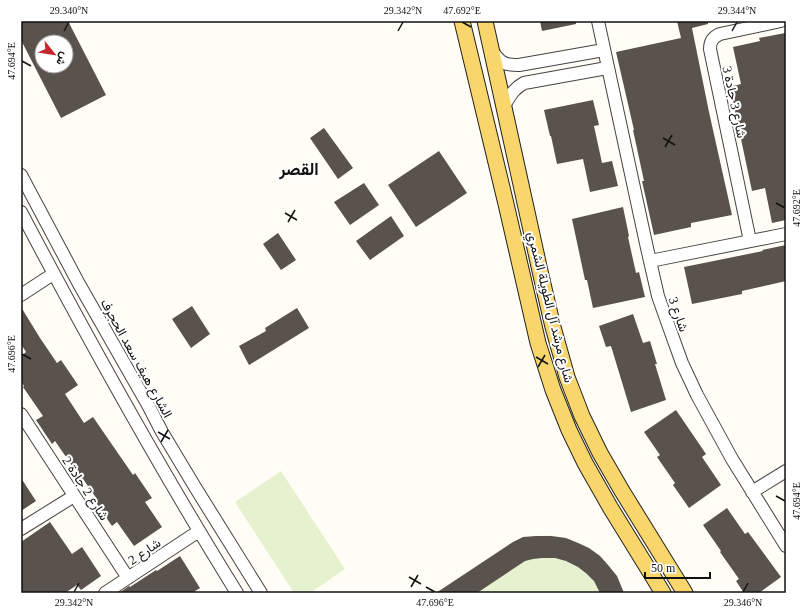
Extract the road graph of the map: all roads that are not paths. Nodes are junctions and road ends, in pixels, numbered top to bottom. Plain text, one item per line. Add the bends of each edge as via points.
1 (462, 21) edge
2 (485, 21) edge
3 (598, 21) edge
4 (781, 21) edge
5 (604, 50) junction
6 (492, 51) junction
7 (608, 68) junction
8 (504, 106) junction
9 (21, 175) edge
10 (506, 204) junction
11 (22, 214) edge
12 (786, 234) edge
13 (750, 241) junction
14 (534, 246) junction
15 (650, 261) junction
16 (53, 274) junction
17 (21, 295) edge
18 (136, 384) junction
19 (120, 395) junction
20 (148, 405) junction
21 (130, 413) junction
22 (21, 414) edge
23 (786, 471) edge
24 (752, 492) junction
25 (74, 496) junction
26 (21, 529) edge
27 (199, 531) junction
28 (786, 546) edge
29 (128, 578) junction
30 (654, 578) junction
31 (104, 593) edge
32 (237, 593) edge
33 (261, 593) edge
34 (664, 593) edge
35 (671, 593) edge
36 (685, 593) edge

1 - 10 main road, شارع مرشد آل الطويلة الشمري
2 - 6 main road, شارع مرشد آل الطويلة الشمري
3 - 5 street, شارع 3
4 - 13 street, شارع 3 جادة 3 via 720,34 710,44
5 - 6 street via 519,65 500,62
5 - 7 street, شارع 3
6 - 8 main road, شارع مرشد آل الطويلة الشمري
7 - 8 street via 524,83 511,94
7 - 15 street, شارع 3
8 - 14 main road, شارع مرشد آل الطويلة الشمري
9 - 18 street, الشارع هيف سعد الحجرف
10 - 14 main road via 513,217 518,244 527,248
10 - 30 main road, شارع مرشد آل الطويلة الشمري via 538,343 553,390 585,463
11 - 16 street
12 - 13 street
13 - 15 street
14 - 36 main road, شارع مرشد آل الطويلة الشمري via 563,363 582,416 618,485
15 - 24 street, شارع 3 via 658,296 682,363
16 - 17 street
16 - 19 street
18 - 19 street via 131,394
18 - 20 street, الشارع هيف سعد الحجرف
19 - 21 street
20 - 21 street via 135,406
20 - 33 street, الشارع هيف سعد الحجرف
21 - 27 street
22 - 25 street, شارع 2 جادة 2
23 - 24 street
24 - 28 street, شارع 3
25 - 26 street
25 - 29 street, شارع 2 جادة 2
27 - 29 street, شارع 2
27 - 32 street
29 - 31 street, شارع 2
30 - 34 main road, شارع مرشد آل الطويلة الشمري
30 - 35 main road via 661,580

